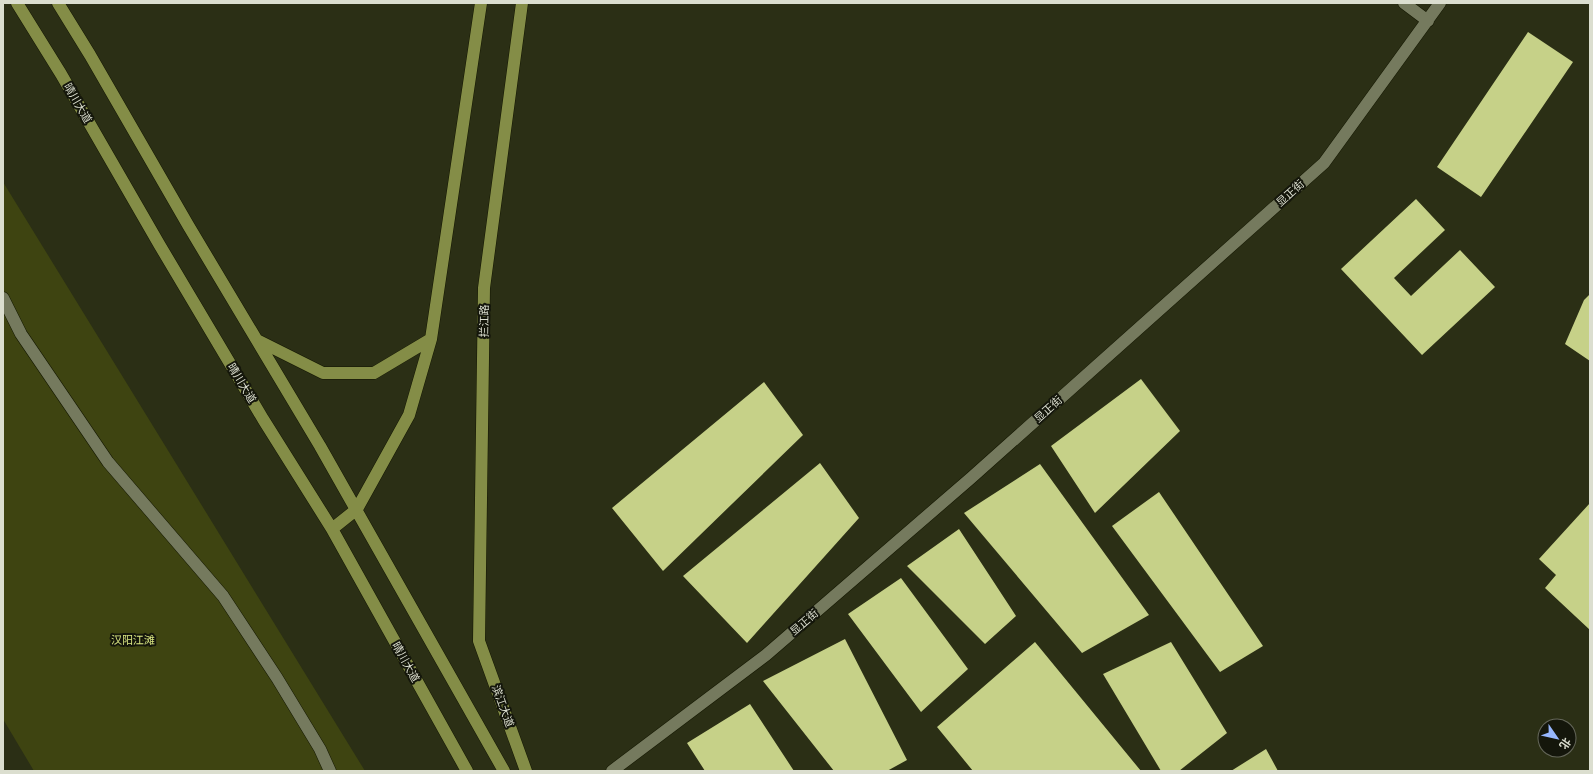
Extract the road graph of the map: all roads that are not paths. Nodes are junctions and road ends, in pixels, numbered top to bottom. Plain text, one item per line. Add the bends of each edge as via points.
1 (17, 3) edge
2 (58, 3) edge
3 (481, 3) edge
4 (522, 3) edge
5 (1404, 3) edge
6 (1440, 3) edge
7 (1428, 20) junction
8 (3, 298) edge
9 (431, 339) junction
10 (257, 340) junction
11 (357, 509) junction
12 (332, 529) junction
13 (479, 642) joint
14 (465, 767) edge
15 (330, 771) edge
16 (504, 771) edge
17 (526, 771) edge
18 (612, 771) edge

1 - 12 main road, 晴川大道 via 263,419
2 - 10 main road
3 - 9 main road
4 - 13 main road, 拦江路 via 484,288
5 - 7 street
6 - 7 street, 显正街
7 - 18 street, 显正街 via 1324,163 971,478 766,655
8 - 15 street via 21,334 108,462 222,596 277,678 320,749
9 - 10 main road via 374,373 323,373
9 - 11 main road via 410,415
10 - 11 main road
11 - 12 main road
11 - 16 main road
12 - 14 main road, 晴川大道
13 - 17 main road, 滨江大道

